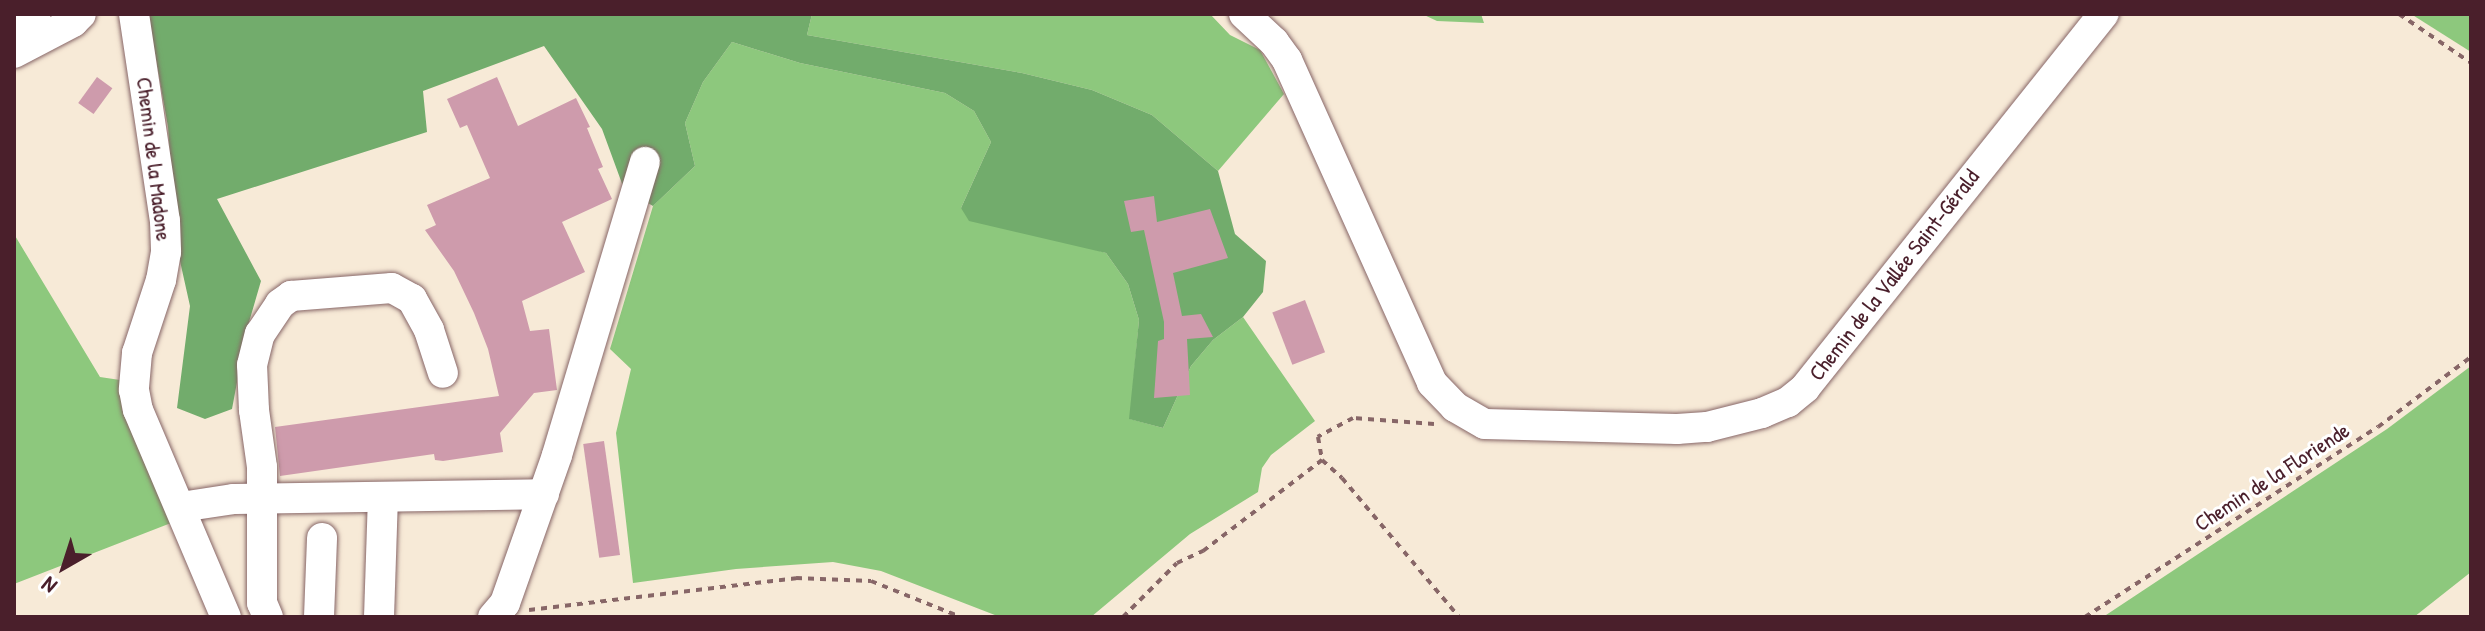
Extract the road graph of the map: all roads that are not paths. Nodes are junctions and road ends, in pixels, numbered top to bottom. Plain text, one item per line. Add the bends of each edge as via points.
1 (36, 14) edge
2 (81, 14) edge
3 (134, 14) edge
4 (1244, 14) edge
5 (2104, 14) edge
6 (14, 22) edge
7 (14, 53) edge
8 (645, 162) dead end
9 (443, 373) dead end
10 (544, 494) junction
11 (261, 499) junction
12 (383, 499) junction
13 (181, 507) junction
14 (322, 538) dead end
15 (494, 616) edge
16 (226, 617) edge
17 (268, 617) edge
18 (319, 617) edge
19 (379, 617) edge

1 - 6 street
2 - 7 street
3 - 13 street, Chemin de la Madone via 166,252 135,361 134,390
4 - 5 street, Chemin de la Vallée Saint-Gérald via 1287,60 1432,383 1468,416 1485,424 1677,429 1762,413 1788,402 1823,369
8 - 10 street
9 - 11 street via 412,299 392,288 291,296 260,334 252,365
10 - 12 street
10 - 15 street via 505,603
11 - 12 street
11 - 13 street
11 - 17 street via 262,603
12 - 19 street
13 - 16 street, Chemin de la Madone
14 - 18 street

